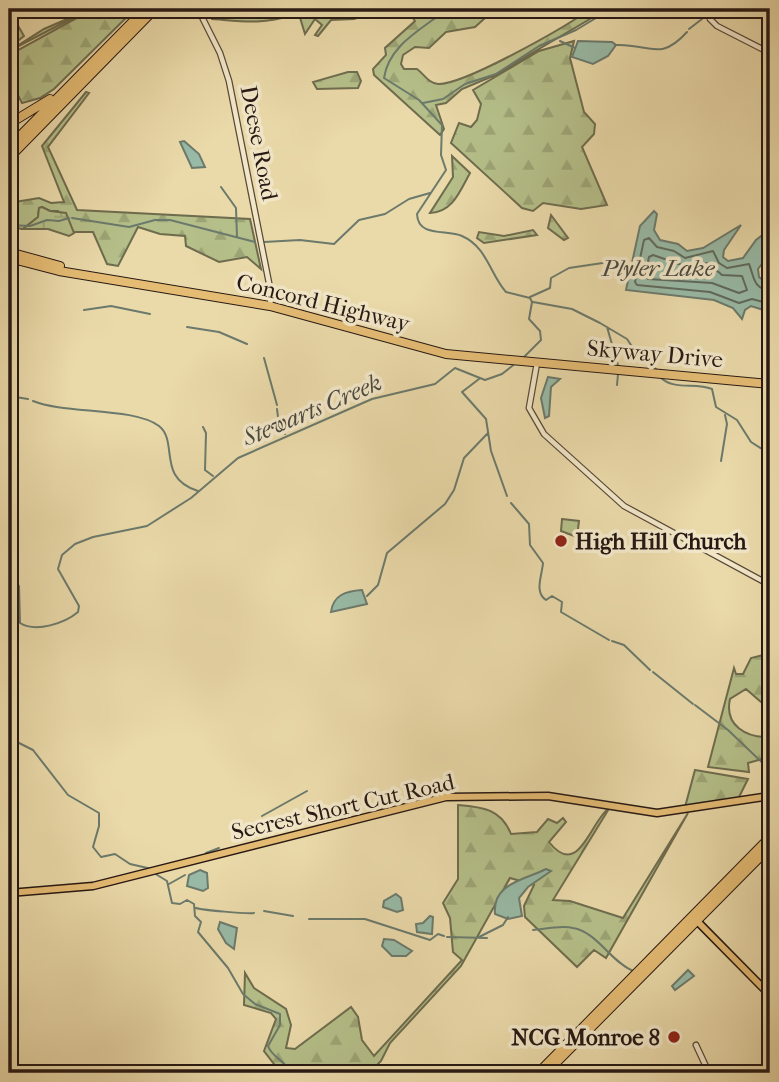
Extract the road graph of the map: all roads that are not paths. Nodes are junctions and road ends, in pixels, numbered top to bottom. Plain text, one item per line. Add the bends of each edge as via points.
1 (145, 9) edge
2 (155, 9) edge
3 (198, 9) edge
4 (709, 9) edge
5 (770, 52) edge
6 (95, 60) junction
7 (9, 124) edge
8 (9, 147) edge
9 (9, 158) edge
10 (9, 252) edge
11 (9, 258) edge
12 (100, 276) junction
13 (270, 306) junction
14 (537, 363) junction
15 (770, 384) edge
16 (770, 585) edge
17 (770, 796) edge
18 (770, 837) edge
19 (770, 847) edge
20 (9, 893) edge
21 (694, 919) junction
22 (732, 957) junction
23 (745, 965) junction
24 (634, 975) junction
25 (770, 992) edge
26 (616, 1003) junction
27 (696, 1045) dead end
28 (538, 1073) edge
29 (546, 1073) edge
30 (709, 1073) edge

1 - 6 highway
2 - 9 highway
3 - 13 street, Deese Road via 227,72
4 - 5 street via 717,26
6 - 7 highway via 48,101
6 - 8 highway
10 - 12 highway, Concord Highway
11 - 12 highway, Concord Highway
12 - 13 highway, Concord Highway
13 - 14 highway, Concord Highway via 442,353
14 - 15 highway, Skyway Drive
14 - 16 street via 529,408 544,434 624,506
17 - 20 main road, Secrest Short Cut Road via 657,813 548,796 446,797 81,888
18 - 21 highway
19 - 21 highway
21 - 22 main road
21 - 23 main road
21 - 24 highway
21 - 26 highway
22 - 23 main road
22 - 25 main road
23 - 25 main road
24 - 26 highway via 615,998
24 - 28 highway
26 - 29 highway
27 - 30 street

